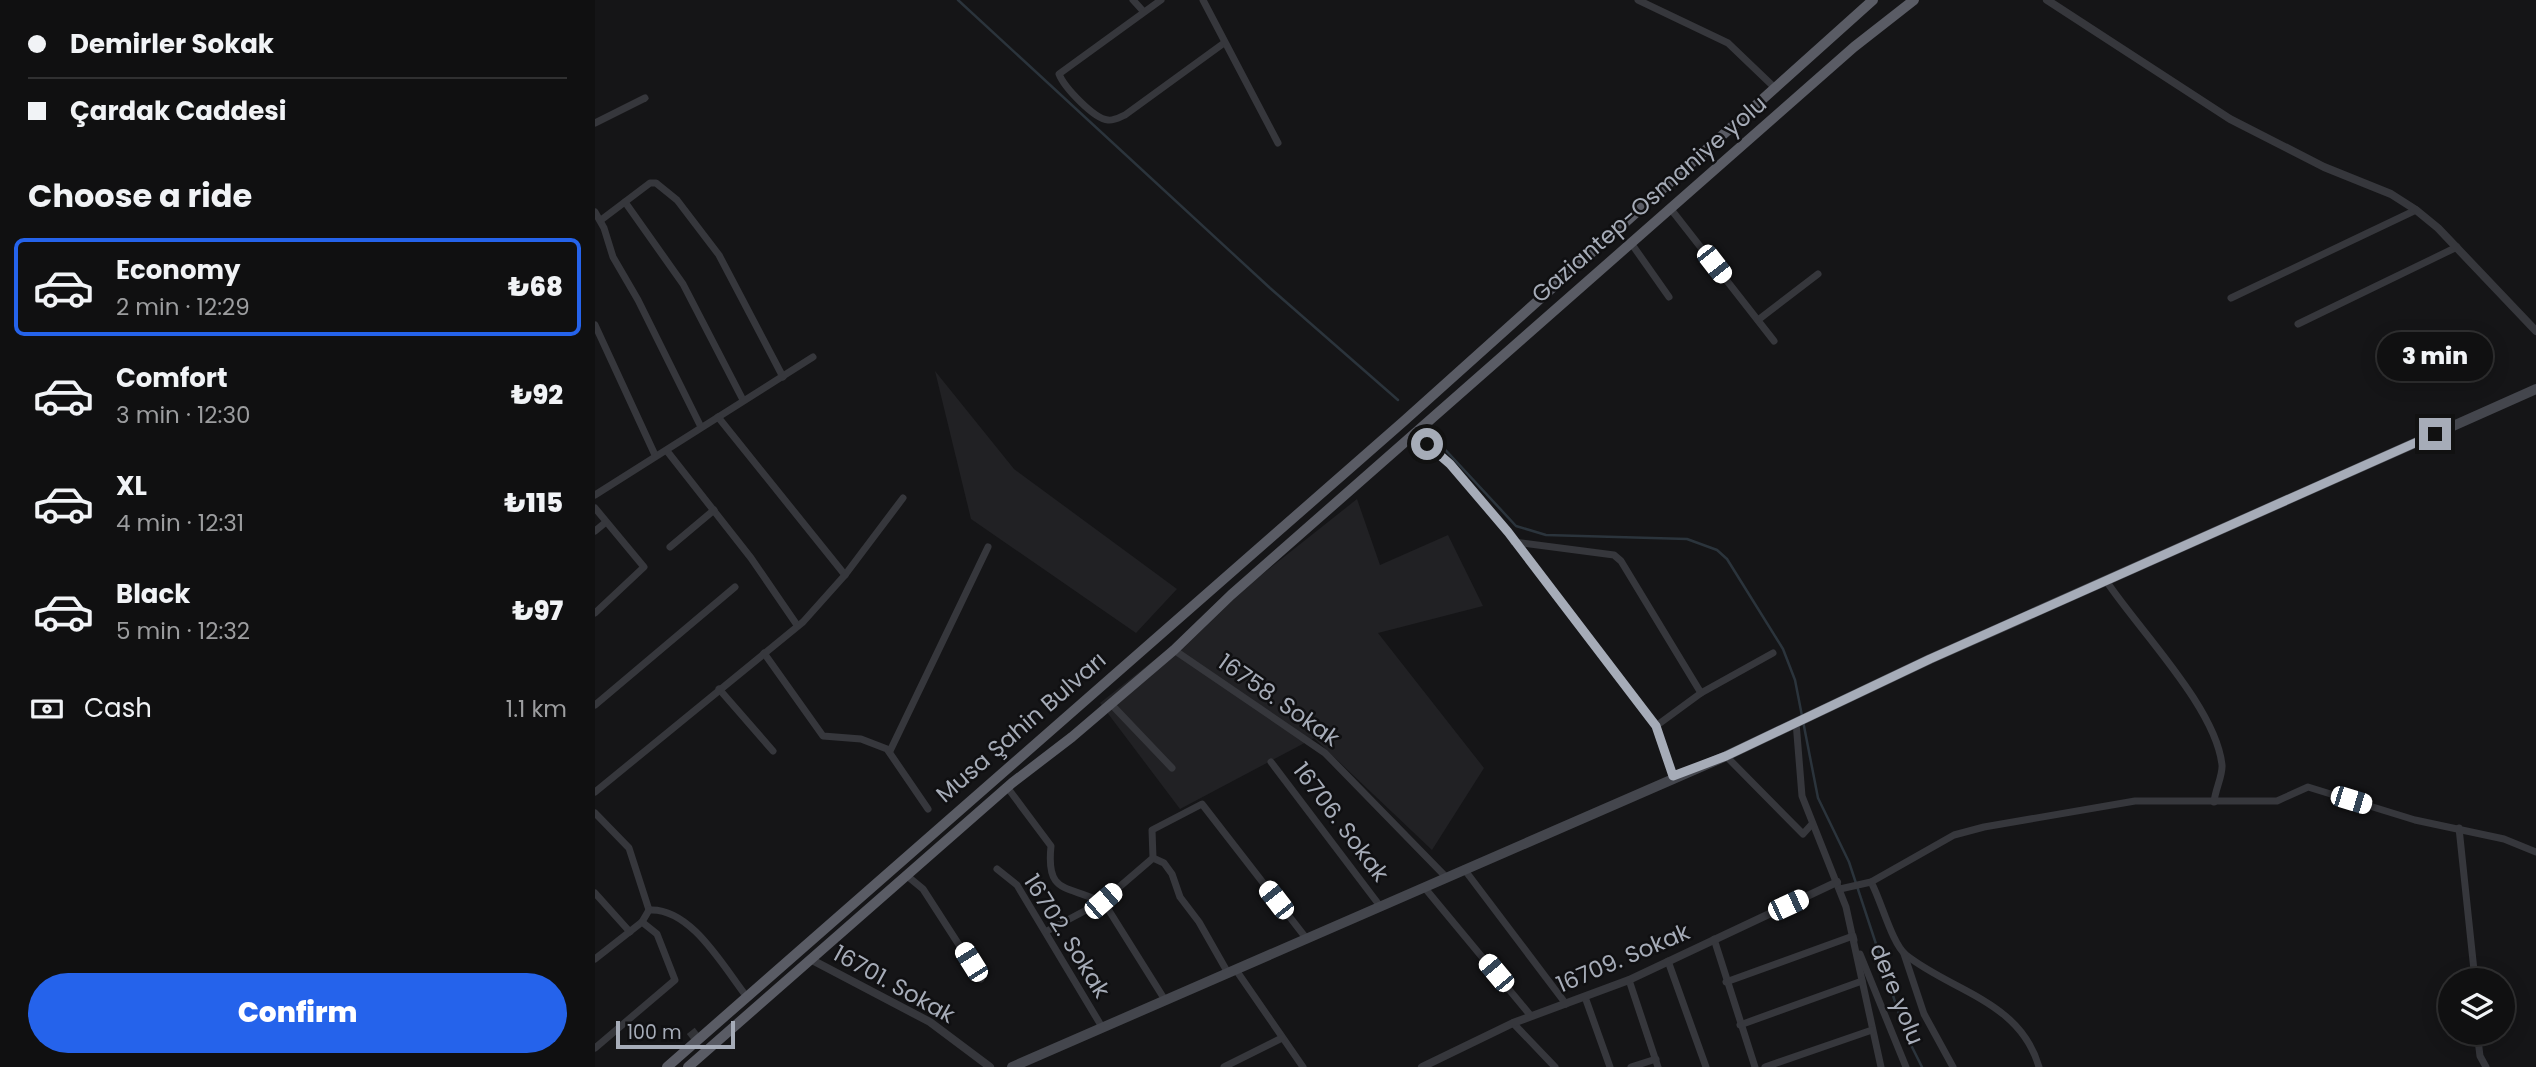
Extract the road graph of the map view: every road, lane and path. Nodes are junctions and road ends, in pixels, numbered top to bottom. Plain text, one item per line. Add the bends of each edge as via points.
1 (1133, 0) edge
2 (1161, 0) edge
3 (1203, 0) edge
4 (1638, 0) edge
5 (1873, 0) edge
6 (1914, 0) edge
7 (2046, 0) edge
8 (1143, 10) junction
9 (1224, 43) junction
10 (1775, 88) junction
11 (645, 98) dead end
12 (595, 123) edge
13 (1278, 143) dead end
14 (625, 202) junction
15 (1670, 208) junction
16 (2416, 210) junction
17 (595, 212) edge
18 (601, 220) junction
19 (1631, 243) junction
20 (2457, 247) junction
21 (1818, 274) dead end
22 (1669, 297) dead end
23 (2231, 298) dead end
24 (1758, 320) junction
25 (2298, 324) dead end
26 (595, 325) edge
27 (2536, 331) edge
28 (1774, 341) dead end
29 (813, 357) dead end
30 (783, 377) junction
31 (2536, 389) edge
32 (743, 400) junction
33 (718, 416) junction
34 (1404, 421) joint
35 (701, 427) junction
36 (1415, 434) junction
37 (667, 451) junction
38 (655, 455) junction
39 (595, 495) edge
40 (903, 498) dead end
41 (595, 508) edge
42 (714, 510) junction
43 (606, 522) junction
44 (595, 531) edge
45 (1514, 542) junction
46 (670, 547) dead end
47 (988, 547) dead end
48 (845, 575) junction
49 (2107, 582) junction
50 (735, 587) dead end
51 (595, 613) edge
52 (797, 625) junction
53 (1174, 650) junction
54 (764, 653) junction
55 (1773, 653) dead end
56 (719, 689) junction
57 (1701, 693) junction
58 (1111, 704) junction
59 (595, 705) edge
60 (1798, 720) junction
61 (1656, 726) junction
62 (773, 751) dead end
63 (890, 751) junction
64 (1726, 756) junction
65 (1271, 762) dead end
66 (1172, 768) dead end
67 (1673, 776) junction
68 (1007, 787) junction
69 (595, 792) edge
70 (2214, 802) junction
71 (929, 809) dead end
72 (595, 813) edge
73 (1812, 824) junction
74 (2459, 828) junction
75 (2536, 852) edge
76 (1153, 858) junction
77 (997, 869) dead end
78 (1464, 869) junction
79 (906, 875) junction
80 (1446, 877) junction
81 (1868, 882) junction
82 (1839, 886) junction
83 (1424, 887) junction
84 (595, 893) edge
85 (1101, 901) junction
86 (1380, 906) junction
87 (649, 910) junction
88 (642, 922) junction
89 (630, 932) junction
90 (1047, 932) junction
91 (1853, 936) junction
92 (1305, 938) junction
93 (1714, 939) junction
94 (1904, 953) junction
95 (595, 959) edge
96 (812, 960) junction
97 (1668, 961) junction
98 (2474, 968) edge
99 (1232, 971) junction
100 (981, 979) dead end
101 (1629, 980) junction
102 (1862, 981) junction
103 (1726, 982) junction
104 (747, 997) junction
105 (1585, 998) junction
106 (1165, 1000) junction
107 (1566, 1004) junction
108 (737, 1006) junction
109 (1531, 1016) junction
110 (1513, 1023) junction
111 (1740, 1025) junction
112 (1102, 1027) junction
113 (700, 1030) tunnel mouth
114 (1872, 1030) junction
115 (690, 1038) tunnel mouth
116 (1282, 1038) junction
117 (2479, 1045) edge
118 (595, 1048) edge
119 (680, 1056) junction
120 (1657, 1063) edge
121 (1019, 1066) edge
122 (667, 1067) edge
123 (688, 1067) edge
124 (990, 1067) edge
125 (1224, 1067) edge
126 (1303, 1067) edge
127 (1422, 1067) edge
128 (1555, 1067) edge
129 (1610, 1067) edge
130 (1631, 1067) edge
131 (1706, 1067) edge
132 (1755, 1067) edge
133 (1765, 1067) edge
134 (1881, 1067) edge
135 (1906, 1067) edge
136 (1953, 1067) edge
137 (2039, 1067) edge
138 (2486, 1067) edge

1 - 8 street
2 - 8 street
3 - 9 street
4 - 10 street via 1728,43
5 - 10 highway, Gaziantep-Osmaniye yolu
6 - 15 highway, Gaziantep-Osmaniye yolu
7 - 16 street via 2229,119
8 - 9 street via 1059,74 1063,85 1101,118 1111,121 1125,115
9 - 13 street
10 - 34 highway, Gaziantep-Osmaniye yolu
11 - 12 street
14 - 18 street
14 - 30 street via 650,183 677,200 719,255
14 - 32 street via 683,284
15 - 19 highway, Gaziantep-Osmaniye yolu
15 - 24 street
16 - 20 street
16 - 23 street
17 - 18 street
18 - 35 street via 613,257
19 - 22 street
19 - 36 highway, Gaziantep-Osmaniye yolu
20 - 25 street
20 - 27 street
21 - 24 street
24 - 28 street
26 - 38 street
29 - 30 street
30 - 32 street
31 - 49 main road
32 - 33 street
33 - 35 street
33 - 48 street
34 - 104 highway, Musa Şahin Bulvarı
35 - 37 street
36 - 45 street via 1450,464
36 - 53 highway, Musa Şahin Bulvarı
37 - 38 street
37 - 42 street
38 - 39 street
40 - 48 street
41 - 43 street
42 - 46 street
42 - 52 street
43 - 44 street
43 - 51 street via 644,567
45 - 57 street via 1614,555
45 - 61 street
47 - 63 street
48 - 52 street
49 - 60 main road
49 - 70 street via 2185,686 2211,732 2222,763
50 - 59 street
52 - 54 street
53 - 58 highway, Musa Şahin Bulvarı
53 - 80 street, 16758. Sokak via 1316,746
54 - 56 street
54 - 63 street via 819,731 831,738 871,741
55 - 57 street
56 - 62 street
56 - 69 street
57 - 61 street
58 - 66 street
58 - 68 highway, Musa Şahin Bulvarı
60 - 64 main road
60 - 73 street via 1798,775
61 - 67 street
63 - 71 street
64 - 67 main road
64 - 73 street via 1803,834
65 - 86 street, 16706. Sokak
67 - 78 main road
68 - 79 highway, Musa Şahin Bulvarı
68 - 85 street via 1051,846 1049,865 1057,884 1065,891
70 - 74 street via 2284,799 2308,787 2415,820
70 - 81 street via 2113,803 1965,831
72 - 87 street via 629,848
73 - 82 street
74 - 75 street
74 - 98 street
76 - 85 street
76 - 92 street via 1152,830 1202,804
76 - 99 street via 1172,874 1180,897
77 - 90 street, 16702. Sokak via 1017,885
78 - 80 main road
78 - 107 street
79 - 96 highway, Musa Şahin Bulvarı
79 - 100 street via 923,889
80 - 83 main road
81 - 82 street
81 - 94 street
82 - 91 street
82 - 93 street, 16709. Sokak
83 - 86 main road
83 - 109 street
84 - 89 street
85 - 90 street
85 - 106 street
86 - 92 main road
87 - 88 street
87 - 104 street via 662,909 679,917 714,950
88 - 89 street
88 - 118 street via 656,934 675,980
89 - 95 street
90 - 112 street, 16702. Sokak
91 - 102 street
91 - 103 street
91 - 135 street, dere yolu
92 - 99 main road
93 - 97 street, 16709. Sokak
93 - 103 street
94 - 136 street via 1924,1014
94 - 137 street via 1998,1008 2024,1036
96 - 123 highway, Musa Şahin Bulvarı
96 - 124 street, 16701. Sokak via 930,1022
97 - 101 street, 16709. Sokak
97 - 131 street
99 - 106 main road
99 - 116 street
101 - 105 street, 16709. Sokak
101 - 120 street
102 - 111 street
102 - 114 street
103 - 111 street
104 - 108 highway, Musa Şahin Bulvarı
105 - 107 street, 16709. Sokak
105 - 129 street
106 - 112 main road
107 - 109 street, 16709. Sokak
108 - 113 highway
108 - 119 highway, Musa Şahin Bulvarı
109 - 110 street, 16709. Sokak
110 - 127 street, 16709. Sokak
110 - 128 street
111 - 132 street
112 - 121 main road
114 - 133 street
114 - 134 street
115 - 119 highway
116 - 125 street
116 - 126 street
117 - 138 street
119 - 122 highway, Musa Şahin Bulvarı
120 - 130 street

